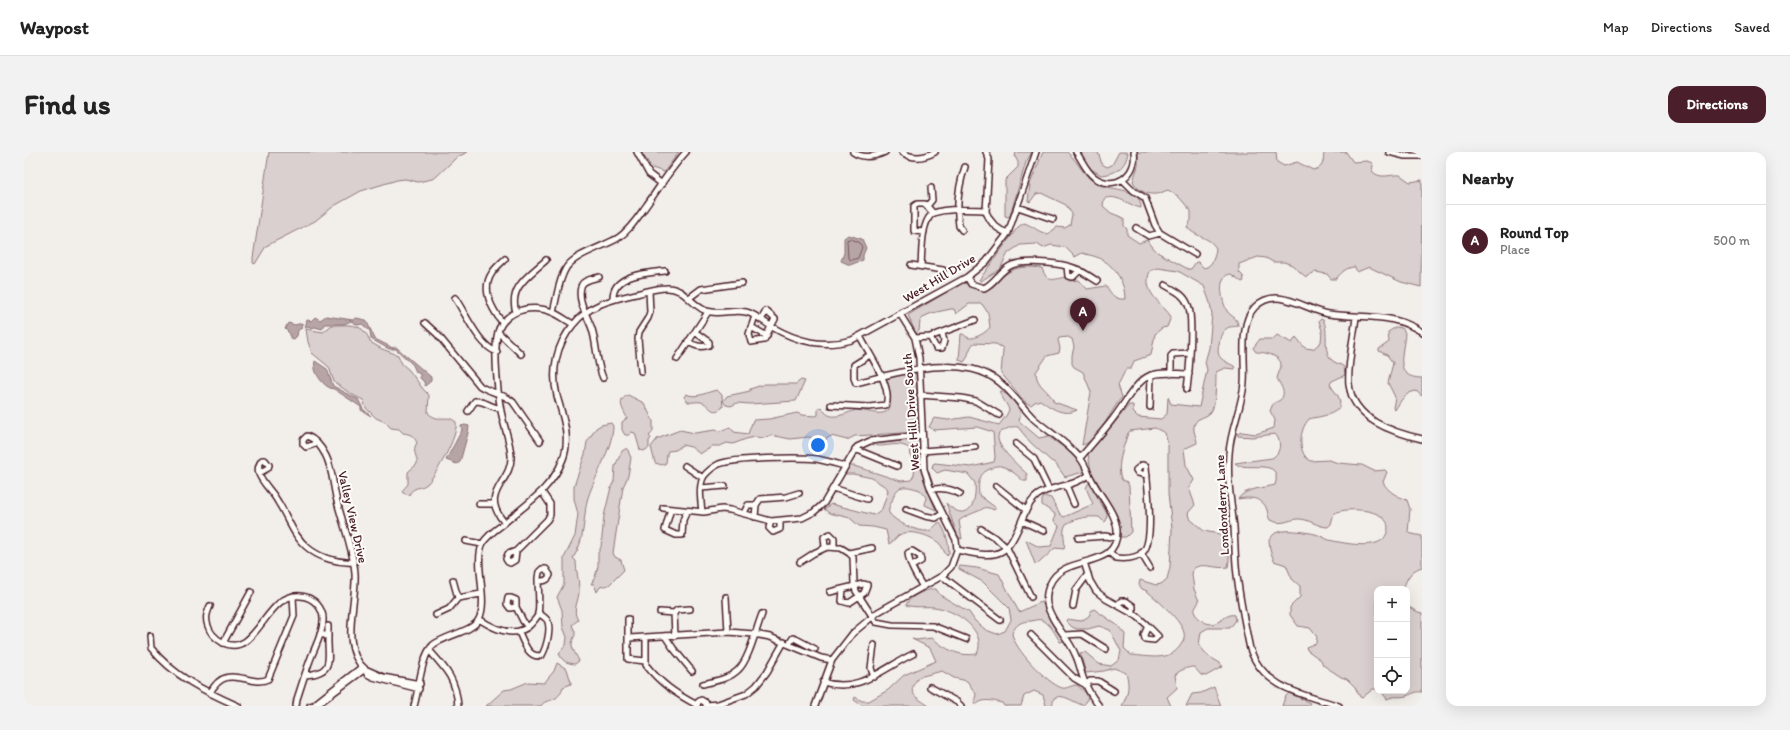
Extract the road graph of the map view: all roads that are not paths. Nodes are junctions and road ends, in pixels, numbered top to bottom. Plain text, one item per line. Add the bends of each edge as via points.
1 (637, 152) edge
2 (686, 152) edge
3 (852, 152) edge
4 (885, 152) edge
5 (902, 152) edge
6 (935, 152) edge
7 (986, 152) edge
8 (1036, 152) edge
9 (1076, 152) edge
10 (1134, 152) edge
11 (1389, 152) edge
12 (874, 154) edge
13 (1422, 156) edge
14 (965, 166) dead end
15 (1122, 180) junction
16 (662, 184) junction
17 (931, 188) dead end
18 (927, 206) junction
19 (1018, 207) junction
20 (957, 210) junction
21 (986, 210) junction
22 (933, 214) junction
23 (1053, 219) dead end
24 (1136, 228) dead end
25 (962, 230) dead end
26 (924, 232) junction
27 (1008, 233) junction
28 (1160, 233) junction
29 (1194, 254) dead end
30 (505, 259) dead end
31 (546, 260) dead end
32 (910, 265) dead end
33 (921, 266) junction
34 (1067, 266) junction
35 (943, 270) dead end
36 (1080, 270) junction
37 (665, 271) dead end
38 (599, 277) dead end
39 (967, 277) junction
40 (1097, 281) dead end
41 (742, 283) dead end
42 (1165, 285) dead end
43 (649, 291) junction
44 (455, 298) dead end
45 (689, 298) junction
46 (614, 299) junction
47 (516, 312) junction
48 (553, 312) junction
49 (585, 312) junction
50 (708, 312) junction
51 (900, 314) junction
52 (755, 316) junction
53 (1356, 317) junction
54 (761, 320) junction
55 (974, 320) dead end
56 (502, 322) junction
57 (424, 323) dead end
58 (573, 324) junction
59 (751, 327) junction
60 (772, 327) junction
61 (498, 332) junction
62 (695, 332) junction
63 (1422, 332) edge
64 (942, 333) junction
65 (767, 336) junction
66 (860, 336) junction
67 (930, 337) junction
68 (915, 338) junction
69 (688, 341) junction
70 (497, 352) junction
71 (1189, 353) junction
72 (521, 354) dead end
73 (870, 355) junction
74 (677, 359) dead end
75 (920, 368) junction
76 (641, 371) dead end
77 (1171, 374) junction
78 (1189, 374) junction
79 (1151, 375) junction
80 (881, 376) junction
81 (603, 378) dead end
82 (1186, 389) dead end
83 (499, 394) junction
84 (920, 395) junction
85 (831, 405) dead end
86 (1150, 407) dead end
87 (500, 408) junction
88 (468, 411) dead end
89 (999, 415) dead end
90 (922, 435) junction
91 (1422, 439) edge
92 (540, 441) dead end
93 (316, 443) dead end
94 (1016, 444) dead end
95 (975, 448) dead end
96 (855, 450) junction
97 (922, 452) junction
98 (1080, 458) junction
99 (685, 466) dead end
100 (844, 466) junction
101 (897, 466) dead end
102 (259, 473) dead end
103 (1089, 475) junction
104 (1147, 475) dead end
105 (703, 478) junction
106 (1066, 485) junction
107 (725, 486) dead end
108 (996, 486) dead end
109 (701, 488) junction
110 (833, 488) junction
111 (931, 490) junction
112 (1049, 490) junction
113 (542, 492) junction
114 (799, 493) dead end
115 (960, 494) dead end
116 (867, 499) dead end
117 (479, 504) dead end
118 (494, 504) junction
119 (756, 504) junction
120 (1074, 504) dead end
121 (663, 508) dead end
122 (906, 509) dead end
123 (672, 510) junction
124 (1026, 510) junction
125 (687, 511) junction
126 (702, 512) junction
127 (744, 513) junction
128 (942, 514) junction
129 (754, 517) junction
130 (771, 521) junction
131 (780, 521) junction
132 (1022, 521) junction
133 (504, 522) junction
134 (981, 528) dead end
135 (1044, 531) dead end
136 (1078, 538) dead end
137 (1116, 538) junction
138 (466, 541) dead end
139 (482, 544) junction
140 (825, 547) junction
141 (834, 547) junction
142 (872, 548) dead end
143 (1007, 548) junction
144 (957, 550) junction
145 (516, 552) dead end
146 (1109, 552) junction
147 (849, 553) junction
148 (1141, 553) junction
149 (353, 562) junction
150 (800, 562) dead end
151 (1084, 562) junction
152 (912, 566) dead end
153 (1150, 568) dead end
154 (1088, 574) junction
155 (942, 576) junction
156 (453, 580) dead end
157 (538, 581) dead end
158 (855, 587) junction
159 (922, 587) junction
160 (843, 589) junction
161 (251, 592) dead end
162 (830, 592) dead end
163 (481, 594) junction
164 (293, 596) junction
165 (726, 597) dead end
166 (859, 597) junction
167 (1031, 597) dead end
168 (458, 598) junction
169 (1117, 605) junction
170 (210, 606) dead end
171 (1073, 606) dead end
172 (516, 607) dead end
173 (690, 609) dead end
174 (660, 612) dead end
175 (674, 613) junction
176 (538, 614) junction
177 (762, 614) dead end
178 (1133, 614) junction
179 (436, 615) dead end
180 (872, 616) junction
181 (479, 619) junction
182 (628, 619) dead end
183 (1000, 620) dead end
184 (328, 626) dead end
185 (1148, 626) dead end
186 (528, 627) junction
187 (519, 632) junction
188 (728, 632) junction
189 (320, 634) junction
190 (754, 634) junction
191 (1032, 635) dead end
192 (1065, 635) junction
193 (150, 636) dead end
194 (328, 636) junction
195 (665, 636) junction
196 (675, 636) junction
197 (646, 637) junction
198 (629, 638) junction
199 (966, 639) dead end
200 (784, 642) junction
201 (223, 643) junction
202 (789, 644) junction
203 (874, 645) dead end
204 (815, 649) dead end
205 (1106, 649) dead end
206 (429, 650) junction
207 (913, 654) dead end
208 (832, 660) junction
209 (645, 661) junction
210 (364, 668) junction
211 (692, 671) dead end
212 (305, 675) junction
213 (874, 677) junction
214 (823, 682) junction
215 (703, 684) dead end
216 (1086, 686) junction
217 (419, 687) junction
218 (930, 688) dead end
219 (1114, 691) dead end
220 (210, 693) junction
221 (238, 706) edge
222 (296, 706) edge
223 (310, 706) edge
224 (414, 706) edge
225 (457, 706) edge
226 (697, 706) edge
227 (707, 706) edge
228 (815, 706) edge
229 (961, 706) edge
230 (1098, 706) edge
231 (1339, 706) edge

1 - 16 street via 649,174
2 - 16 street
3 - 12 street via 858,156
4 - 12 street
5 - 6 street via 908,156 923,158
7 - 21 street via 989,159
8 - 19 street, West Hill Drive
9 - 15 street via 1094,177 1106,183
10 - 15 street via 1133,168
11 - 13 street via 1405,156
14 - 20 street via 959,186
15 - 28 street via 1145,198
16 - 48 street via 624,234 576,259 566,267
17 - 18 street via 932,200
18 - 22 street
18 - 26 street via 914,206 914,231
19 - 23 street
19 - 27 street, West Hill Drive
20 - 21 street
20 - 22 street
20 - 25 street
21 - 27 street via 988,218 995,226
22 - 26 street via 927,221
24 - 28 street via 1150,236
26 - 33 street
27 - 39 street, West Hill Drive via 986,262
28 - 29 street
30 - 56 street via 492,272 488,287 490,303
31 - 47 street via 515,292
32 - 33 street
33 - 35 street
34 - 36 street
34 - 36 street via 1068,276 1073,277
34 - 39 street via 1013,264 984,288 972,284
36 - 40 street
37 - 46 street via 646,273 621,282 617,285
38 - 49 street via 583,283 581,287
39 - 51 street, West Hill Drive
41 - 45 street via 702,289
42 - 71 street via 1178,292 1189,306
43 - 45 street via 671,288
43 - 46 street
43 - 76 street via 650,312 638,339
44 - 70 street via 482,342
45 - 50 street
46 - 49 street
47 - 48 street via 531,309
47 - 56 street
48 - 58 street
49 - 58 street
49 - 81 street
50 - 52 street via 747,312
50 - 62 street
51 - 66 street, West Hill Drive
51 - 68 street, West Hill Drive South
52 - 54 street, West Hill Drive
52 - 59 street
53 - 63 street, Londonderry Lane via 1392,318
53 - 91 street via 1349,383 1355,403 1374,422
53 - 231 street, Londonderry Lane via 1327,314 1282,298 1265,301 1255,307 1249,316 1245,331 1243,394 1229,453 1237,573 1254,661 1280,685
54 - 60 street, West Hill Drive
54 - 60 street via 766,311 768,312 775,319
55 - 64 street
56 - 61 street
57 - 83 street via 437,334 480,386
58 - 113 street via 561,343 554,370 555,387 566,424 567,447 558,470
59 - 65 street
59 - 65 street via 751,342 764,340
60 - 65 street
60 - 66 street, West Hill Drive via 790,337 812,342 840,343
61 - 70 street
61 - 72 street
62 - 69 street
62 - 69 street via 707,339 709,345 693,345
64 - 67 street
64 - 67 street via 942,348 936,348
66 - 73 street
67 - 68 street
68 - 75 street, West Hill Drive South
69 - 74 street
70 - 83 street
71 - 77 street via 1171,356
71 - 78 street
73 - 80 street
73 - 80 street via 854,365 856,382
75 - 80 street
75 - 84 street, West Hill Drive South
75 - 98 street via 964,368 987,374 1007,387 1034,419 1068,445
77 - 78 street
77 - 79 street
78 - 82 street
79 - 86 street
79 - 98 street via 1139,383 1113,420
80 - 85 street via 887,396 886,405
83 - 87 street
83 - 92 street via 513,402
84 - 89 street via 976,401
84 - 90 street, West Hill Drive South
87 - 88 street via 479,400 475,401
87 - 118 street via 512,459 497,488
90 - 96 street via 870,441 862,443
90 - 97 street, West Hill Drive South
93 - 149 street, Valley View Drive via 326,456
94 - 112 street via 1034,459
95 - 97 street
96 - 100 street
96 - 101 street
97 - 111 street, West Hill Drive South
98 - 103 street
99 - 105 street
100 - 105 street via 816,459 730,461 710,469
100 - 110 street
102 - 149 street via 308,549 338,562
103 - 106 street
103 - 137 street via 1114,520
104 - 148 street via 1149,537
105 - 109 street
106 - 112 street
106 - 120 street
107 - 109 street
108 - 124 street
109 - 126 street
110 - 116 street
110 - 131 street via 824,503 814,512 802,518
111 - 115 street via 940,488
111 - 128 street, West Hill Drive South
112 - 124 street via 1038,494
113 - 133 street
113 - 145 street via 550,504 550,516
114 - 119 street via 760,499
117 - 118 street
118 - 133 street
119 - 127 street via 748,504
119 - 129 street
121 - 123 street
122 - 128 street via 936,518
123 - 125 street
123 - 125 street via 665,530 676,535 682,535 683,520
124 - 132 street
125 - 126 street
126 - 127 street via 722,509
127 - 129 street
128 - 144 street, West Hill Drive South via 956,540
129 - 130 street
130 - 131 street
130 - 131 street via 769,528 773,532 780,529
132 - 135 street
132 - 143 street via 1014,540
133 - 139 street
134 - 143 street
136 - 137 street
137 - 146 street
138 - 139 street
139 - 163 street
140 - 141 street
140 - 141 street via 824,537 830,534 834,538
140 - 150 street
141 - 147 street via 842,548
142 - 147 street
143 - 144 street via 990,555
143 - 167 street
144 - 155 street via 951,567
146 - 148 street via 1120,559
146 - 151 street via 1100,558
147 - 158 street via 854,564
148 - 153 street
149 - 210 street, Valley View Drive via 355,588 350,639 355,655
151 - 154 street
151 - 192 street via 1061,570 1048,588 1046,603
152 - 159 street
154 - 169 street via 1096,592
154 - 171 street via 1076,590
155 - 159 street
155 - 183 street
156 - 168 street
157 - 176 street
158 - 160 street
158 - 166 street
158 - 166 street via 867,585 866,591
159 - 180 street
160 - 162 street
160 - 166 street via 844,602 849,603
161 - 201 street
163 - 168 street
163 - 181 street
164 - 189 street via 306,597 318,604 323,621
164 - 201 street via 280,600 252,636 244,642
164 - 220 street via 294,616 268,680 236,677 222,679
165 - 188 street
166 - 180 street
168 - 179 street via 448,609
169 - 178 street
169 - 178 street via 1121,601 1126,601 1133,606
170 - 201 street via 206,614 207,624 212,634
172 - 186 street
173 - 175 street via 677,610
174 - 175 street
175 - 196 street
176 - 186 street
176 - 187 street via 546,619 549,627 542,655 534,656 530,652
177 - 190 street
178 - 185 street
180 - 199 street via 879,624 933,626
180 - 208 street via 852,633
181 - 187 street via 504,631
181 - 206 street via 471,627 438,642
182 - 198 street
184 - 194 street
186 - 187 street
188 - 190 street
188 - 196 street
189 - 194 street
189 - 212 street
190 - 200 street
190 - 215 street via 744,662 738,670 720,680
191 - 216 street via 1074,678
192 - 205 street via 1085,635
192 - 216 street via 1076,654
193 - 220 street via 151,648 174,671
194 - 212 street via 328,667 314,674
195 - 196 street
195 - 197 street
195 - 211 street
197 - 198 street
197 - 209 street
198 - 209 street via 628,659
200 - 202 street
200 - 227 street via 756,686 746,694
202 - 204 street via 793,638
202 - 208 street
203 - 213 street via 871,668
206 - 217 street
206 - 225 street via 450,674
207 - 213 street via 893,663
208 - 214 street
209 - 226 street via 663,684
210 - 217 street via 383,677
210 - 223 street via 318,704
212 - 222 street
213 - 214 street via 846,685
214 - 228 street
216 - 219 street via 1090,681 1098,681
216 - 230 street
217 - 224 street
218 - 229 street
220 - 221 street
226 - 227 street via 701,700

